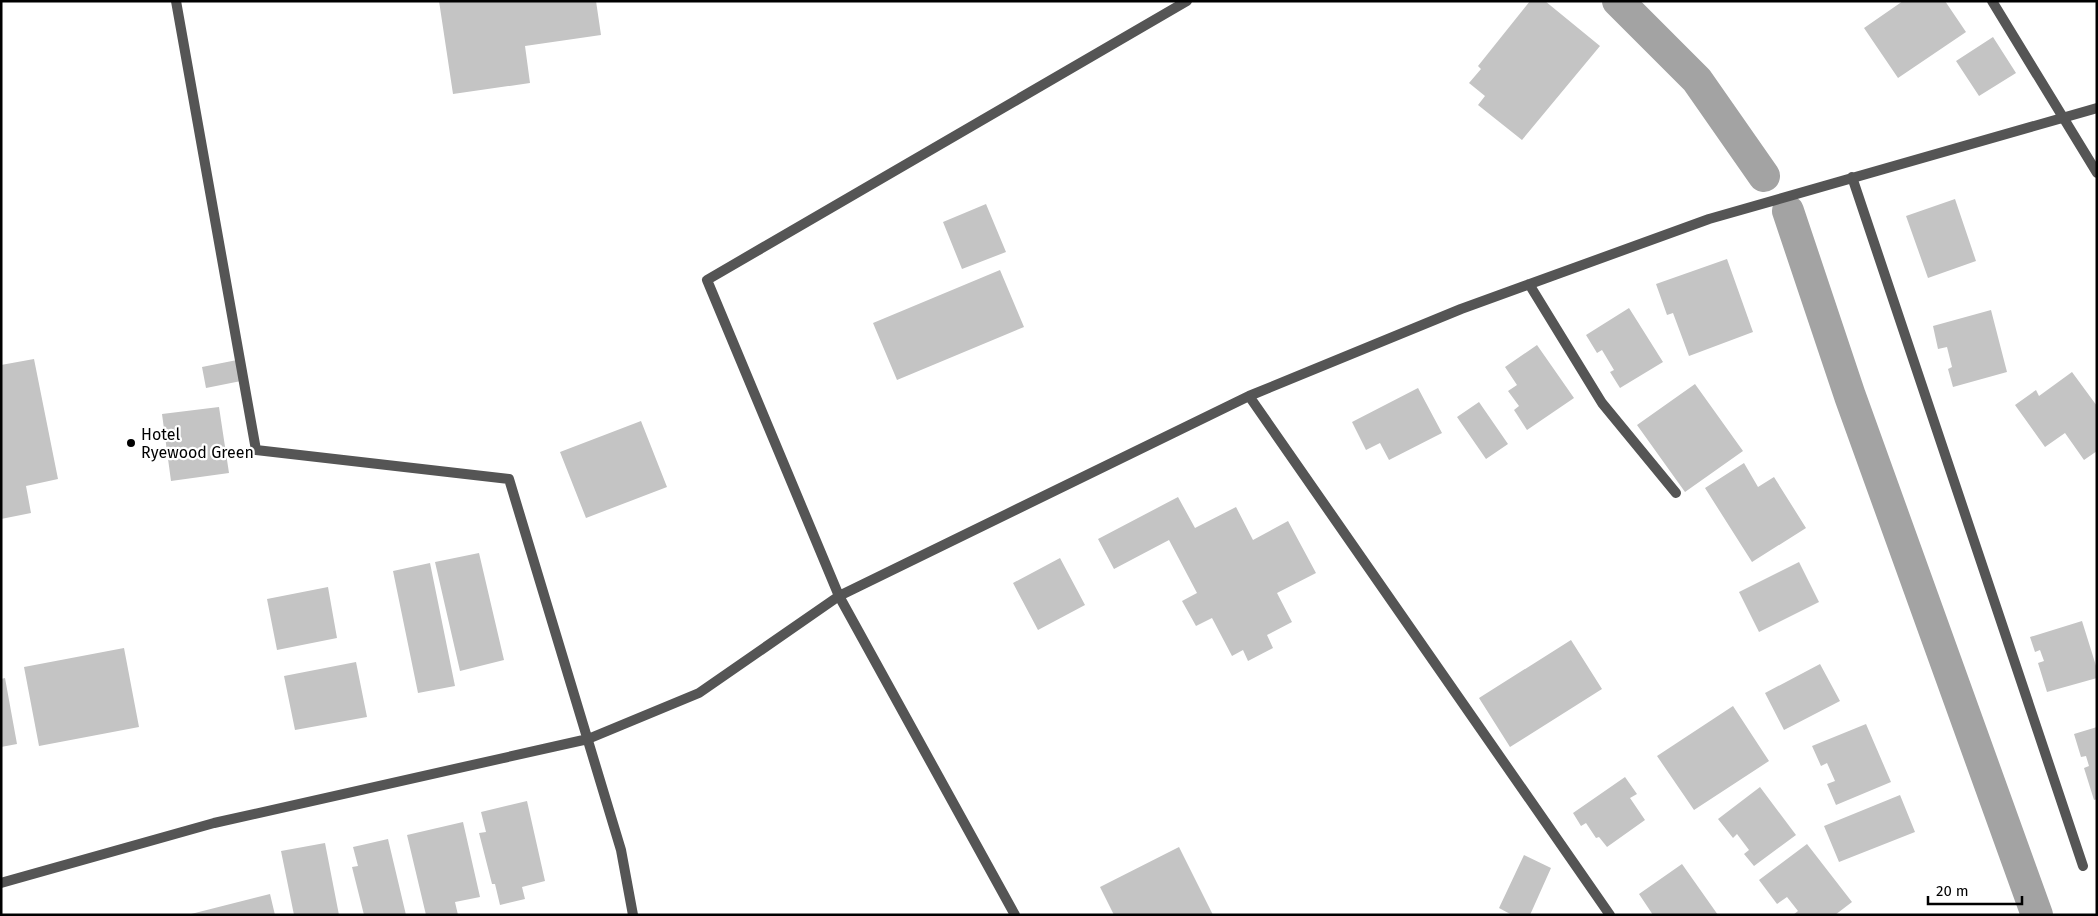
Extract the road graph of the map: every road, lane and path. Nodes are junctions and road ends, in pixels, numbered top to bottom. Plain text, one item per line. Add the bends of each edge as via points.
1 (176, 1) edge
2 (1187, 1) edge
3 (1992, 1) edge
4 (2097, 108) edge
5 (2063, 118) junction
6 (2097, 173) edge
7 (1852, 177) junction
8 (1529, 284) junction
9 (1249, 396) junction
10 (1676, 493) dead end
11 (839, 596) junction
12 (588, 739) junction
13 (2083, 866) dead end
14 (1, 883) edge
15 (633, 915) edge
16 (1015, 915) edge
17 (1610, 915) edge

1 - 12 street via 256,450 509,479
2 - 11 street via 707,280
3 - 5 street
4 - 5 street
5 - 6 street
5 - 7 street
7 - 8 street via 1709,220
7 - 13 street
8 - 9 street
8 - 10 street via 1602,403
9 - 11 street
9 - 17 street
11 - 12 street via 699,692
11 - 16 street
12 - 14 street via 214,823
12 - 15 street via 621,850

